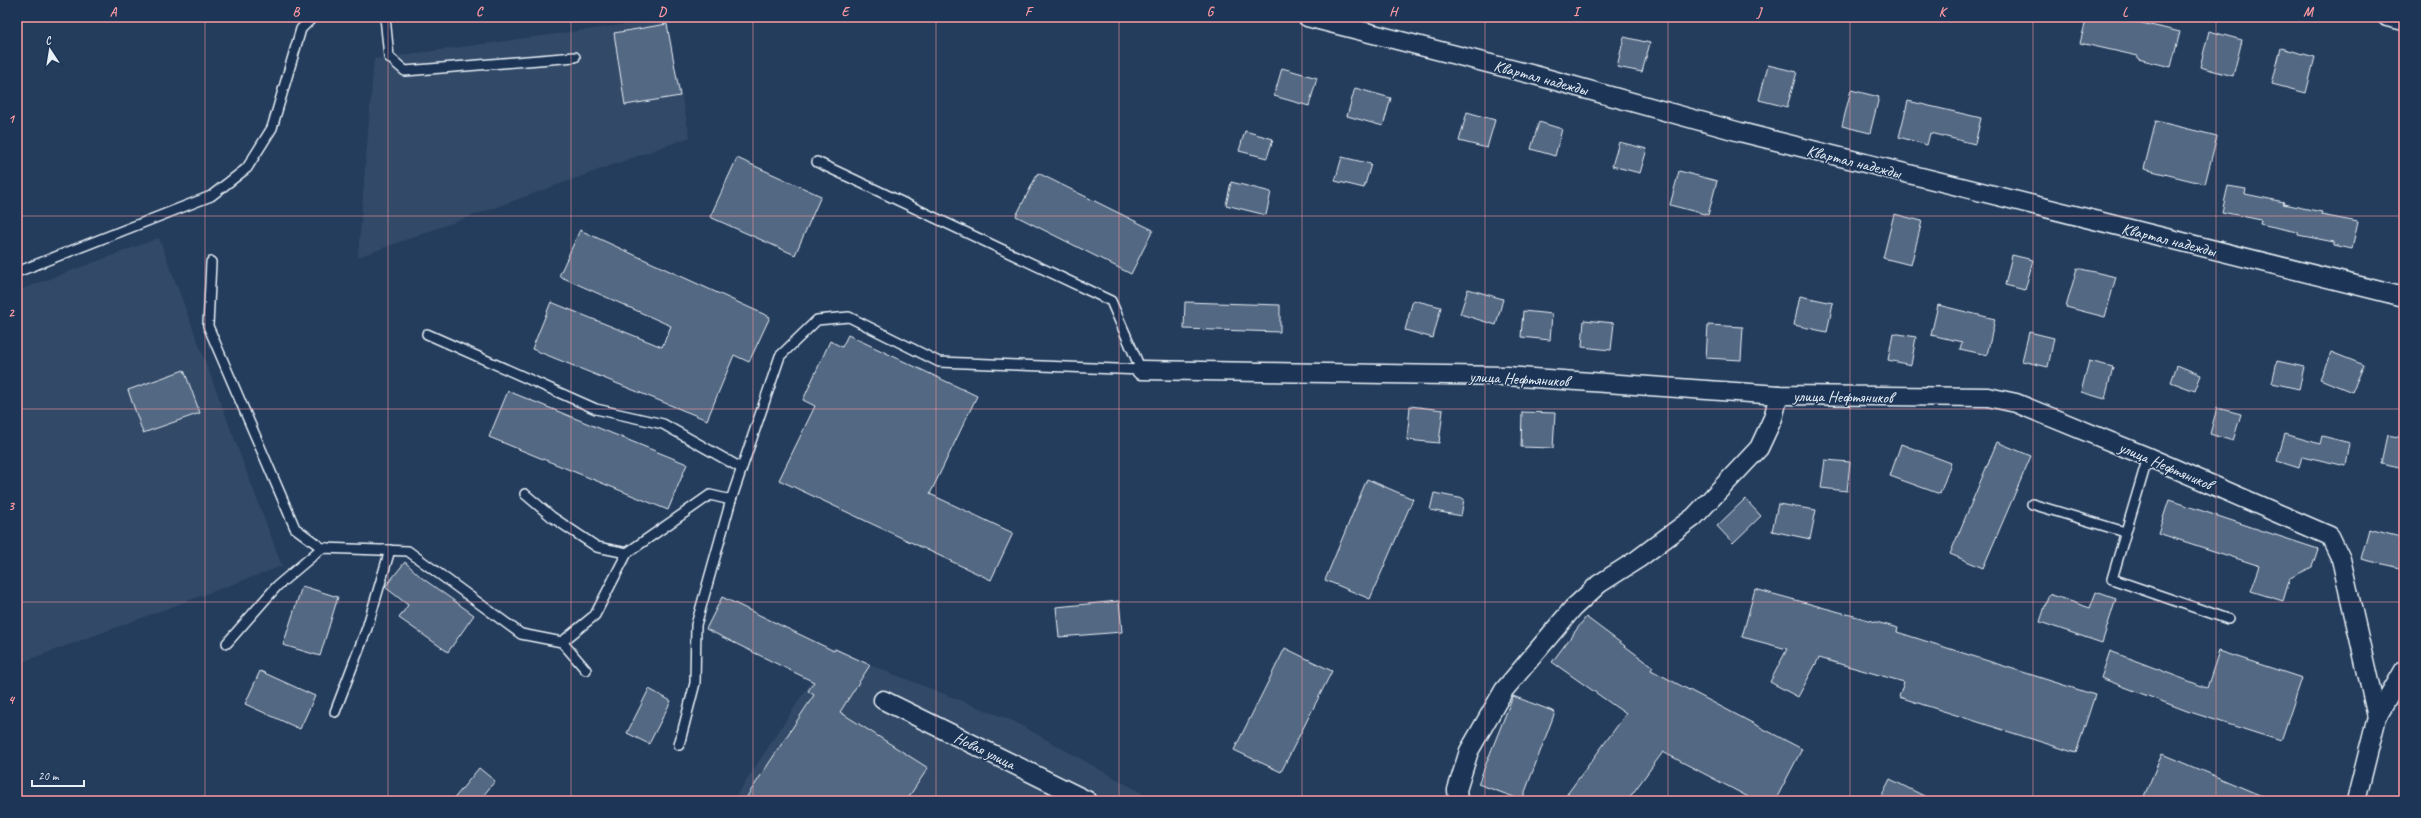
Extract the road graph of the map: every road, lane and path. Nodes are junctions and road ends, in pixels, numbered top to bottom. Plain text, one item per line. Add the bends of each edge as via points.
1 (313, 17) edge
2 (385, 17) edge
3 (1307, 17) edge
4 (2387, 17) edge
5 (2404, 21) edge
6 (575, 57) dead end
7 (817, 162) dead end
8 (211, 262) dead end
9 (17, 272) edge
10 (2404, 297) edge
11 (427, 334) dead end
12 (1141, 370) junction
13 (1779, 395) junction
14 (2148, 456) junction
15 (741, 468) junction
16 (525, 494) dead end
17 (731, 500) junction
18 (2032, 504) dead end
19 (2126, 532) junction
20 (322, 548) junction
21 (390, 550) junction
22 (627, 554) junction
23 (2228, 619) dead end
24 (562, 642) junction
25 (228, 643) dead end
26 (586, 670) dead end
27 (2404, 670) edge
28 (883, 700) dead end
29 (335, 712) dead end
30 (2377, 717) junction
31 (679, 745) dead end
32 (1088, 801) edge
33 (1458, 801) edge
34 (2356, 801) edge

1 - 9 lane via 300,29 272,128 247,168 211,196
2 - 6 lane via 389,57 405,72
3 - 10 street, Квартал надежды via 1538,76 1740,132
4 - 5 street
7 - 12 lane via 1111,301
8 - 20 lane via 208,326 295,528
11 - 15 lane via 596,409 663,424
12 - 13 street, улица Нефтяников via 1506,376
12 - 15 lane via 939,362 850,318 817,320 780,356
13 - 14 street, улица Нефтяников via 1988,398 2016,403
13 - 33 street via 1773,418 1759,448 1694,517 1638,559 1599,584 1574,608 1504,690 1469,751 1457,790
14 - 19 lane
14 - 30 street, улица Нефтяников via 2330,536 2341,559
15 - 17 lane
16 - 22 lane via 552,517 597,547
17 - 22 lane via 710,495
17 - 31 lane via 696,625 695,683
18 - 19 lane
19 - 23 lane via 2112,579
20 - 21 lane
20 - 25 lane via 277,586
21 - 24 lane via 408,551 521,634
21 - 29 lane via 367,628
22 - 24 lane via 595,615
24 - 26 lane
27 - 30 street
28 - 32 street, Новая улица
30 - 34 street

